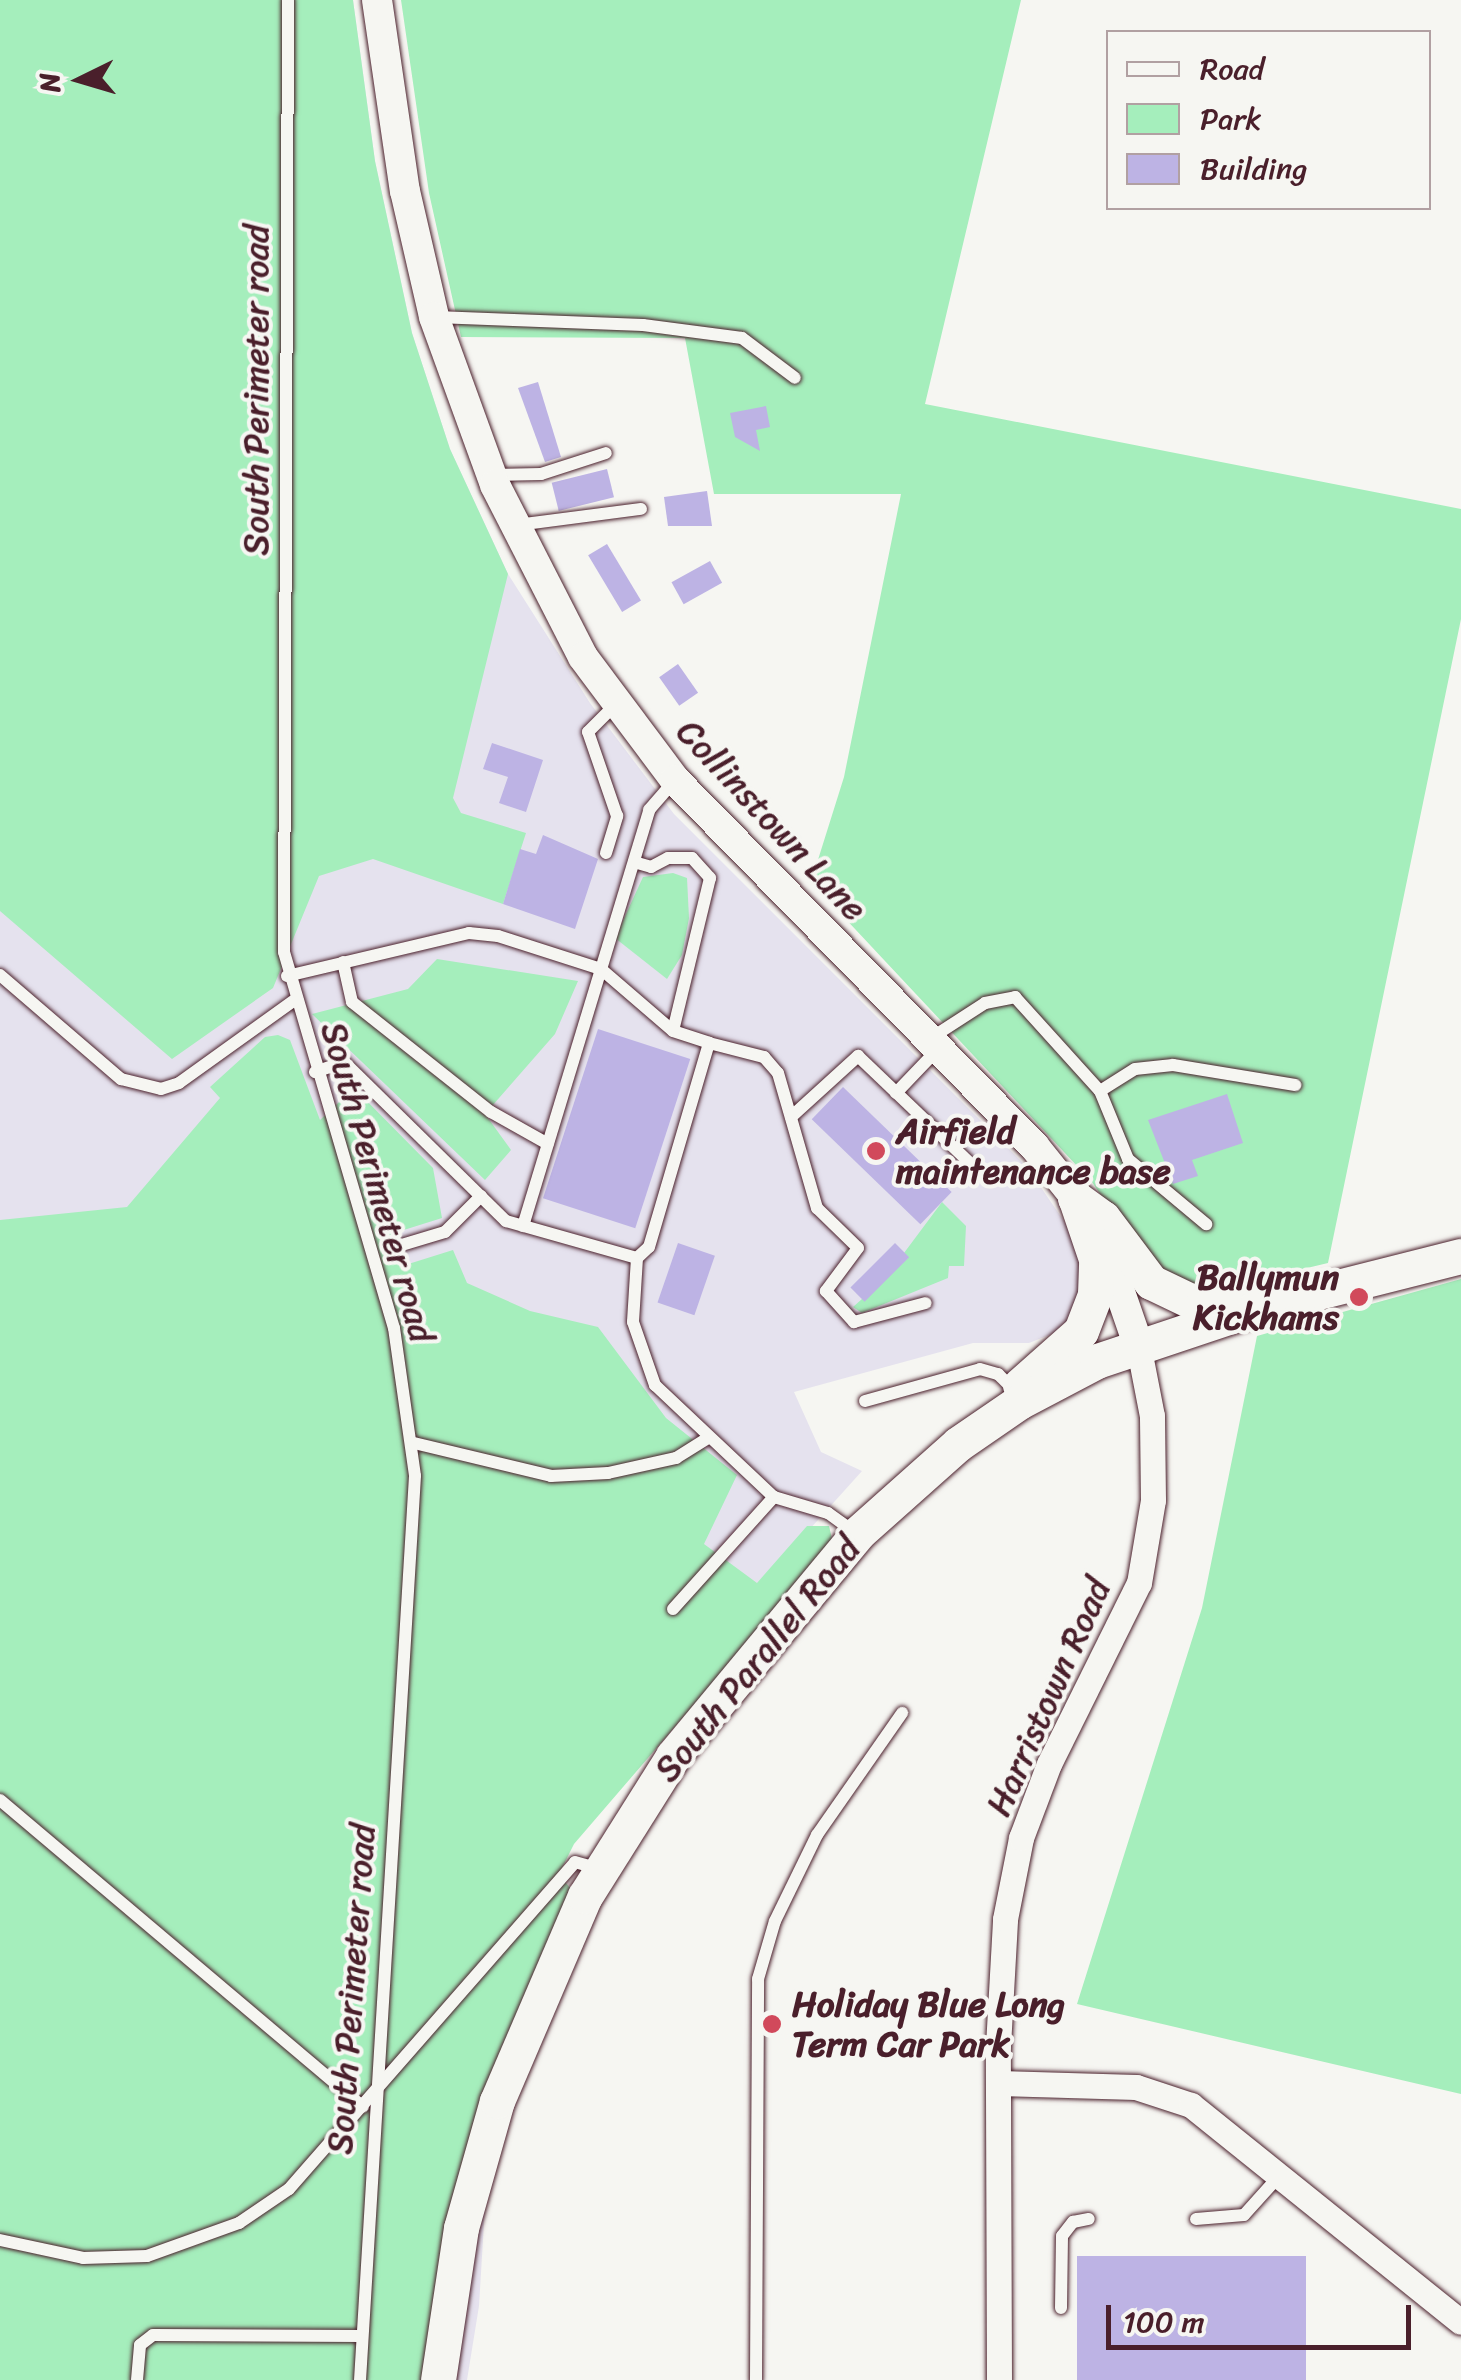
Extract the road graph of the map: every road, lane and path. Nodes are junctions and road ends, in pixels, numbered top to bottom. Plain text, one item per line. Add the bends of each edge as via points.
1 (288, 0) edge
2 (377, 0) edge
3 (434, 317) junction
4 (794, 378) dead end
5 (606, 453) dead end
6 (491, 475) junction
7 (641, 509) dead end
8 (514, 526) junction
9 (617, 703) junction
10 (674, 780) junction
11 (606, 852) dead end
12 (634, 862) junction
13 (343, 962) junction
14 (601, 969) junction
15 (0, 975) edge
16 (287, 976) junction
17 (293, 1001) junction
18 (672, 1032) junction
19 (710, 1043) junction
20 (934, 1044) junction
21 (315, 1072) junction
22 (1295, 1085) dead end
23 (1100, 1091) junction
24 (896, 1093) junction
25 (790, 1117) junction
26 (548, 1144) junction
27 (970, 1163) dead end
28 (481, 1196) junction
29 (1074, 1197) junction
30 (1206, 1224) dead end
31 (523, 1226) junction
32 (395, 1247) dead end
33 (1461, 1256) edge
34 (637, 1258) junction
35 (926, 1303) dead end
36 (1255, 1308) junction
37 (1138, 1344) junction
38 (1013, 1389) junction
39 (865, 1401) dead end
40 (706, 1439) junction
41 (414, 1443) junction
42 (958, 1444) junction
43 (774, 1497) junction
44 (858, 1534) junction
45 (673, 1609) dead end
46 (902, 1714) dead end
47 (0, 1800) edge
48 (601, 1870) junction
49 (998, 2083) junction
50 (374, 2096) junction
51 (363, 2107) junction
52 (1280, 2175) junction
53 (1089, 2219) dead end
54 (1196, 2219) dead end
55 (0, 2240) edge
56 (1061, 2308) dead end
57 (1461, 2322) edge
58 (362, 2336) junction
59 (138, 2380) edge
60 (360, 2380) edge
61 (438, 2380) edge
62 (756, 2380) edge
63 (999, 2380) edge

1 - 16 lane, South Perimeter road
2 - 3 street, Collinstown Lane via 405,191
3 - 4 lane via 643,325 742,338
3 - 6 street, Collinstown Lane
5 - 6 lane via 540,474
6 - 8 street, Collinstown Lane
7 - 8 lane
8 - 9 street, Collinstown Lane via 583,658
9 - 10 street, Collinstown Lane
9 - 11 lane via 588,732 617,816
10 - 12 lane via 650,810
10 - 20 street, Collinstown Lane
12 - 14 lane
12 - 18 lane via 651,867 668,858 692,858 710,878
13 - 14 lane via 468,932
13 - 16 lane
13 - 26 lane via 352,1002 491,1112
14 - 18 lane
14 - 26 lane
15 - 17 lane via 121,1080 160,1089
16 - 17 lane, South Perimeter road
17 - 21 lane, South Perimeter road
18 - 19 lane
19 - 25 lane via 764,1057 778,1072
19 - 34 lane via 648,1247
20 - 23 lane via 985,1003 1015,997
20 - 24 lane
20 - 29 street, Collinstown Lane
21 - 28 lane via 344,1062
21 - 41 lane, South Perimeter road via 394,1328
22 - 23 lane via 1173,1065 1135,1070
23 - 30 lane via 1128,1160
24 - 25 lane via 858,1056
24 - 27 lane
25 - 35 lane via 817,1208 858,1248 826,1292 842,1315 870,1322
26 - 31 lane
28 - 31 lane via 506,1221
28 - 32 lane via 445,1232
29 - 36 main road via 1102,1218 1151,1282 1201,1306
29 - 37 street, Collinstown Lane via 1110,1260
29 - 38 main road via 1096,1259 1095,1294 1081,1331
31 - 34 lane
33 - 36 main road
34 - 40 lane via 638,1347 656,1385
36 - 37 main road, South Parallel Road
37 - 42 main road, South Parallel Road via 1020,1402
37 - 49 street, Harristown Road via 1152,1416 1153,1500 1139,1583 1021,1838 1005,1919
38 - 39 lane via 998,1374 980,1370
38 - 42 main road
40 - 41 lane via 676,1458 608,1473 551,1476
40 - 43 lane
41 - 50 lane, South Perimeter road
42 - 44 main road, South Parallel Road
43 - 44 lane via 828,1513
43 - 45 lane
44 - 48 main road, South Parallel Road via 704,1715
46 - 62 lane via 817,1836 775,1921 758,1979
47 - 51 lane
48 - 50 lane via 576,1862
48 - 61 main road, South Parallel Road via 546,1978 498,2101 461,2228
49 - 52 street via 1164,2093 1200,2111
49 - 63 street, Harristown Road
50 - 51 lane
50 - 58 lane, South Perimeter road
51 - 55 lane via 288,2189 198,2243 147,2256 84,2258
52 - 54 lane via 1244,2215
52 - 57 street
53 - 56 lane via 1073,2222 1062,2236
58 - 59 lane via 153,2334 140,2345
58 - 60 lane, South Perimeter road

